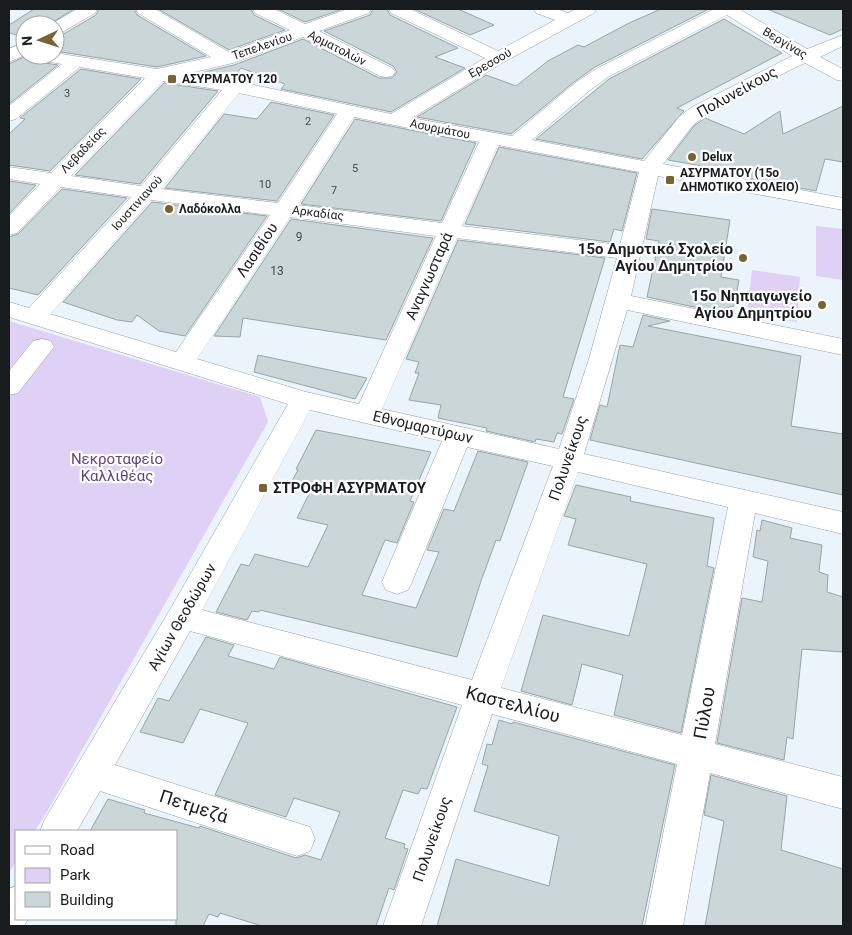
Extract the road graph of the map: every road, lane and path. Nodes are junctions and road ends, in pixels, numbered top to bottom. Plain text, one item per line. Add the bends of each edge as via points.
1 (89, 9) edge
2 (144, 9) edge
3 (261, 9) edge
4 (363, 9) edge
5 (397, 9) edge
6 (542, 9) edge
7 (588, 9) edge
8 (727, 9) edge
9 (568, 20) junction
10 (65, 23) edge
11 (304, 32) junction
12 (843, 40) edge
13 (805, 56) junction
14 (498, 58) junction
15 (65, 59) edge
16 (227, 59) junction
17 (77, 61) junction
18 (386, 72) dead end
19 (159, 74) junction
20 (843, 76) edge
21 (235, 87) junction
22 (348, 111) junction
23 (9, 115) edge
24 (394, 120) junction
25 (491, 138) junction
26 (516, 143) junction
27 (650, 167) junction
28 (9, 174) edge
29 (54, 180) junction
30 (146, 193) junction
31 (843, 204) edge
32 (285, 209) junction
33 (9, 228) edge
34 (450, 229) junction
35 (628, 253) junction
36 (9, 299) edge
37 (618, 301) junction
38 (9, 309) edge
39 (35, 316) junction
40 (42, 347) dead end
41 (843, 348) edge
42 (182, 362) junction
43 (9, 388) edge
44 (302, 400) junction
45 (367, 414) junction
46 (458, 435) junction
47 (568, 462) junction
48 (743, 500) junction
49 (843, 523) edge
50 (397, 582) dead end
51 (182, 617) junction
52 (482, 696) junction
53 (697, 753) junction
54 (91, 773) junction
55 (843, 793) edge
56 (59, 830) edge
57 (297, 839) dead end
58 (15, 906) edge
59 (9, 917) edge
60 (402, 926) edge
61 (664, 926) edge

1 - 10 street
2 - 16 street
3 - 11 street, Αρματολών
4 - 11 street, Τεπελενίου
5 - 14 street
6 - 9 street
7 - 9 street, Ερεσσού
8 - 13 street, Βεργίνας
8 - 26 street via 602,73
9 - 14 street, Ερεσσού
11 - 16 street, Τεπελενίου
11 - 18 street, Αρματολών
12 - 13 street, Πολυνείκους
13 - 20 street, Βεργίνας
13 - 27 street, Πολυνείκους via 699,111 686,122
14 - 24 street, Ερεσσού
15 - 17 street, Ασυρμάτου
16 - 19 street, Τεπελενίου
17 - 19 street, Ασυρμάτου
17 - 23 street
19 - 21 street, Ασυρμάτου
19 - 29 street, Λεβαδείας
21 - 22 street, Ασυρμάτου
21 - 30 street, Ιουστινιανού
22 - 24 street, Ασυρμάτου
22 - 32 street, Λασιθίου
24 - 25 street, Ασυρμάτου
25 - 26 street, Ασυρμάτου
25 - 34 street, Αναγνωσταρά
26 - 27 street, Ασυρμάτου
27 - 31 street, Ασυρμάτου
27 - 35 street, Πολυνείκους
28 - 29 street, Αρκαδίας
29 - 30 street, Αρκαδίας
29 - 33 street, Λεβαδείας
30 - 32 street, Αρκαδίας
30 - 39 street, Ιουστινιανού
32 - 34 street, Αρκαδίας
32 - 42 street, Λασιθίου
34 - 35 street, Αρκαδίας
34 - 45 street, Αναγνωσταρά
35 - 37 street, Πολυνείκους
36 - 39 street
37 - 41 street
37 - 47 street, Πολυνείκους
38 - 39 street, Εθνομαρτύρων
39 - 42 street, Εθνομαρτύρων
40 - 43 street
42 - 44 street, Εθνομαρτύρων
44 - 45 street, Εθνομαρτύρων
44 - 51 street, Αγίων Θεοδώρων
45 - 46 street, Εθνομαρτύρων
46 - 47 street, Εθνομαρτύρων
46 - 50 street
47 - 48 street, Εθνομαρτύρων
47 - 52 street, Πολυνείκους
48 - 49 street, Εθνομαρτύρων
48 - 53 street, Πύλου
51 - 52 street, Καστελλίου
51 - 54 street, Αγίων Θεοδώρων
52 - 53 street, Καστελλίου
52 - 60 street, Πολυνείκους
53 - 55 street, Καστελλίου
53 - 61 street, Πύλου
54 - 56 street, Αγίων Θεοδώρων
54 - 57 street, Πετμεζά
58 - 59 street

